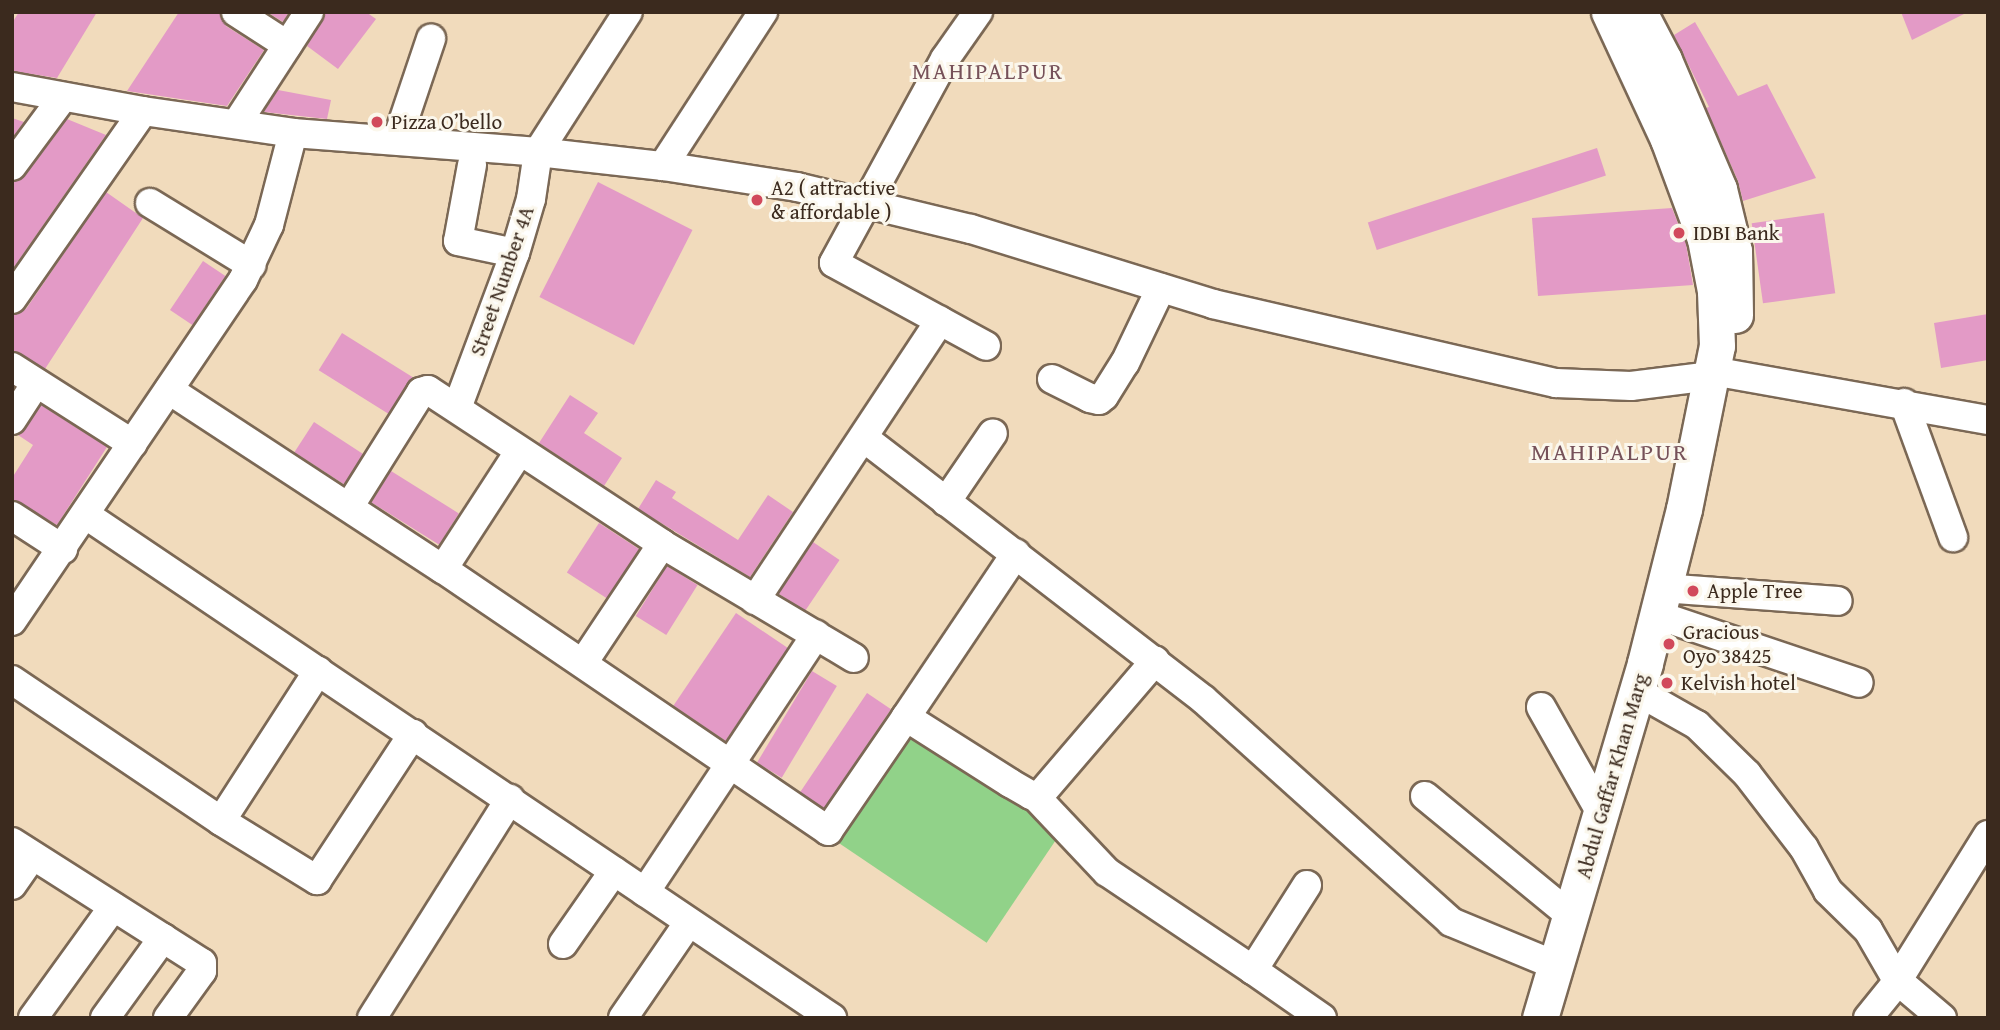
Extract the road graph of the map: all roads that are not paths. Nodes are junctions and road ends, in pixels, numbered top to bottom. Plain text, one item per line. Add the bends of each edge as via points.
1 (236, 12) edge
2 (309, 12) edge
3 (763, 12) edge
4 (978, 12) edge
5 (1609, 12) edge
6 (1639, 12) edge
7 (616, 17) edge
8 (431, 39) dead end
9 (287, 45) junction
10 (12, 87) edge
11 (63, 97) junction
12 (143, 111) junction
13 (237, 123) junction
14 (293, 133) junction
15 (397, 141) junction
16 (538, 152) junction
17 (472, 165) dead end
18 (12, 166) edge
19 (663, 166) junction
20 (150, 203) dead end
21 (867, 204) junction
22 (515, 253) junction
23 (251, 265) junction
24 (1161, 288) junction
25 (12, 299) edge
26 (940, 321) junction
27 (986, 346) dead end
28 (12, 367) edge
29 (1720, 375) junction
30 (1052, 379) dead end
31 (36, 383) junction
32 (169, 390) junction
33 (1904, 403) junction
34 (457, 408) junction
35 (12, 420) edge
36 (1988, 420) edge
37 (993, 433) dead end
38 (864, 438) junction
39 (133, 444) junction
40 (519, 452) junction
41 (946, 502) junction
42 (349, 507) junction
43 (86, 515) junction
44 (12, 516) edge
45 (1953, 537) dead end
46 (662, 544) junction
47 (63, 549) junction
48 (1016, 553) junction
49 (443, 569) junction
50 (755, 600) junction
51 (1839, 601) dead end
52 (1673, 604) junction
53 (12, 621) edge
54 (816, 635) junction
55 (854, 658) dead end
56 (1154, 661) junction
57 (583, 663) junction
58 (318, 671) junction
59 (12, 680) edge
60 (1859, 683) dead end
61 (1651, 699) junction
62 (1541, 707) dead end
63 (906, 717) junction
64 (413, 734) junction
65 (732, 764) junction
66 (1425, 796) dead end
67 (1036, 797) junction
68 (510, 799) junction
69 (1601, 813) junction
70 (221, 821) junction
71 (1988, 835) edge
72 (22, 849) edge
73 (614, 871) junction
74 (1307, 885) dead end
75 (12, 886) edge
76 (645, 892) junction
77 (113, 907) junction
78 (1571, 916) junction
79 (689, 922) junction
80 (163, 938) junction
81 (564, 944) dead end
82 (1555, 965) junction
83 (1253, 970) junction
84 (1898, 980) junction
85 (33, 1018) edge
86 (106, 1018) edge
87 (168, 1018) edge
88 (372, 1018) edge
89 (623, 1018) edge
90 (832, 1018) edge
91 (1322, 1018) edge
92 (1540, 1018) edge
93 (1562, 1018) edge
94 (1868, 1018) edge
95 (1942, 1018) edge

1 - 9 street
2 - 9 street
3 - 19 street
4 - 21 street via 945,59
5 - 29 main road, Abdul Gaffar Khan Marg via 1668,139 1704,239 1718,314
6 - 29 main road, Abdul Gaffar Khan Marg via 1707,156 1728,218 1737,275
7 - 16 street
8 - 15 street
9 - 13 street
10 - 11 street
11 - 12 street
11 - 18 street
12 - 13 street
12 - 25 street
13 - 14 street
14 - 15 street
14 - 23 street via 269,225
15 - 16 street
16 - 19 street
16 - 22 street, Street Number 4A via 531,200
17 - 22 street via 458,241
19 - 21 street via 797,187
20 - 23 street
21 - 24 street via 971,229
21 - 26 street via 834,263
22 - 34 street, Street Number 4A
23 - 32 street
24 - 29 street via 1312,329 1556,383 1631,386
24 - 30 street via 1104,396 1090,398
26 - 27 street
26 - 38 street
28 - 31 street
29 - 33 street
29 - 52 main road, Abdul Gaffar Khan Marg
29 - 69 main road, Abdul Gaffar Khan Marg
31 - 35 street
31 - 39 street
32 - 39 street
32 - 42 street
33 - 36 street
33 - 45 street
34 - 40 street
34 - 42 street via 423,390
37 - 41 street
38 - 41 street
38 - 50 street
39 - 43 street
40 - 46 street
40 - 49 street
41 - 48 street
42 - 49 street
43 - 47 street
43 - 58 street
44 - 47 street
46 - 50 street
46 - 57 street
47 - 53 street
48 - 56 street
48 - 63 street
49 - 57 street
50 - 54 street
51 - 52 street
52 - 60 street
52 - 61 main road, Abdul Gaffar Khan Marg
54 - 55 street
54 - 65 street
56 - 67 street
56 - 82 street via 1204,699 1451,922
57 - 65 street
58 - 64 street
58 - 70 street
59 - 70 street
61 - 84 street via 1696,725 1747,774 1804,848 1828,891 1868,930
61 - 93 main road, Abdul Gaffar Khan Marg
62 - 69 street
63 - 65 street via 828,831
63 - 67 street
64 - 68 street
64 - 70 street via 317,880
65 - 76 street
66 - 78 street
67 - 83 street via 1107,872
68 - 73 street
68 - 88 street
69 - 78 main road, Abdul Gaffar Khan Marg
71 - 84 street
72 - 75 street
72 - 77 street
73 - 76 street
73 - 81 street
74 - 83 street
76 - 79 street
77 - 80 street
77 - 85 street
78 - 82 main road, Abdul Gaffar Khan Marg
79 - 89 street
79 - 90 street
80 - 86 street
80 - 87 street via 204,967
82 - 92 main road, Abdul Gaffar Khan Marg
83 - 91 street
84 - 94 street
84 - 95 street

